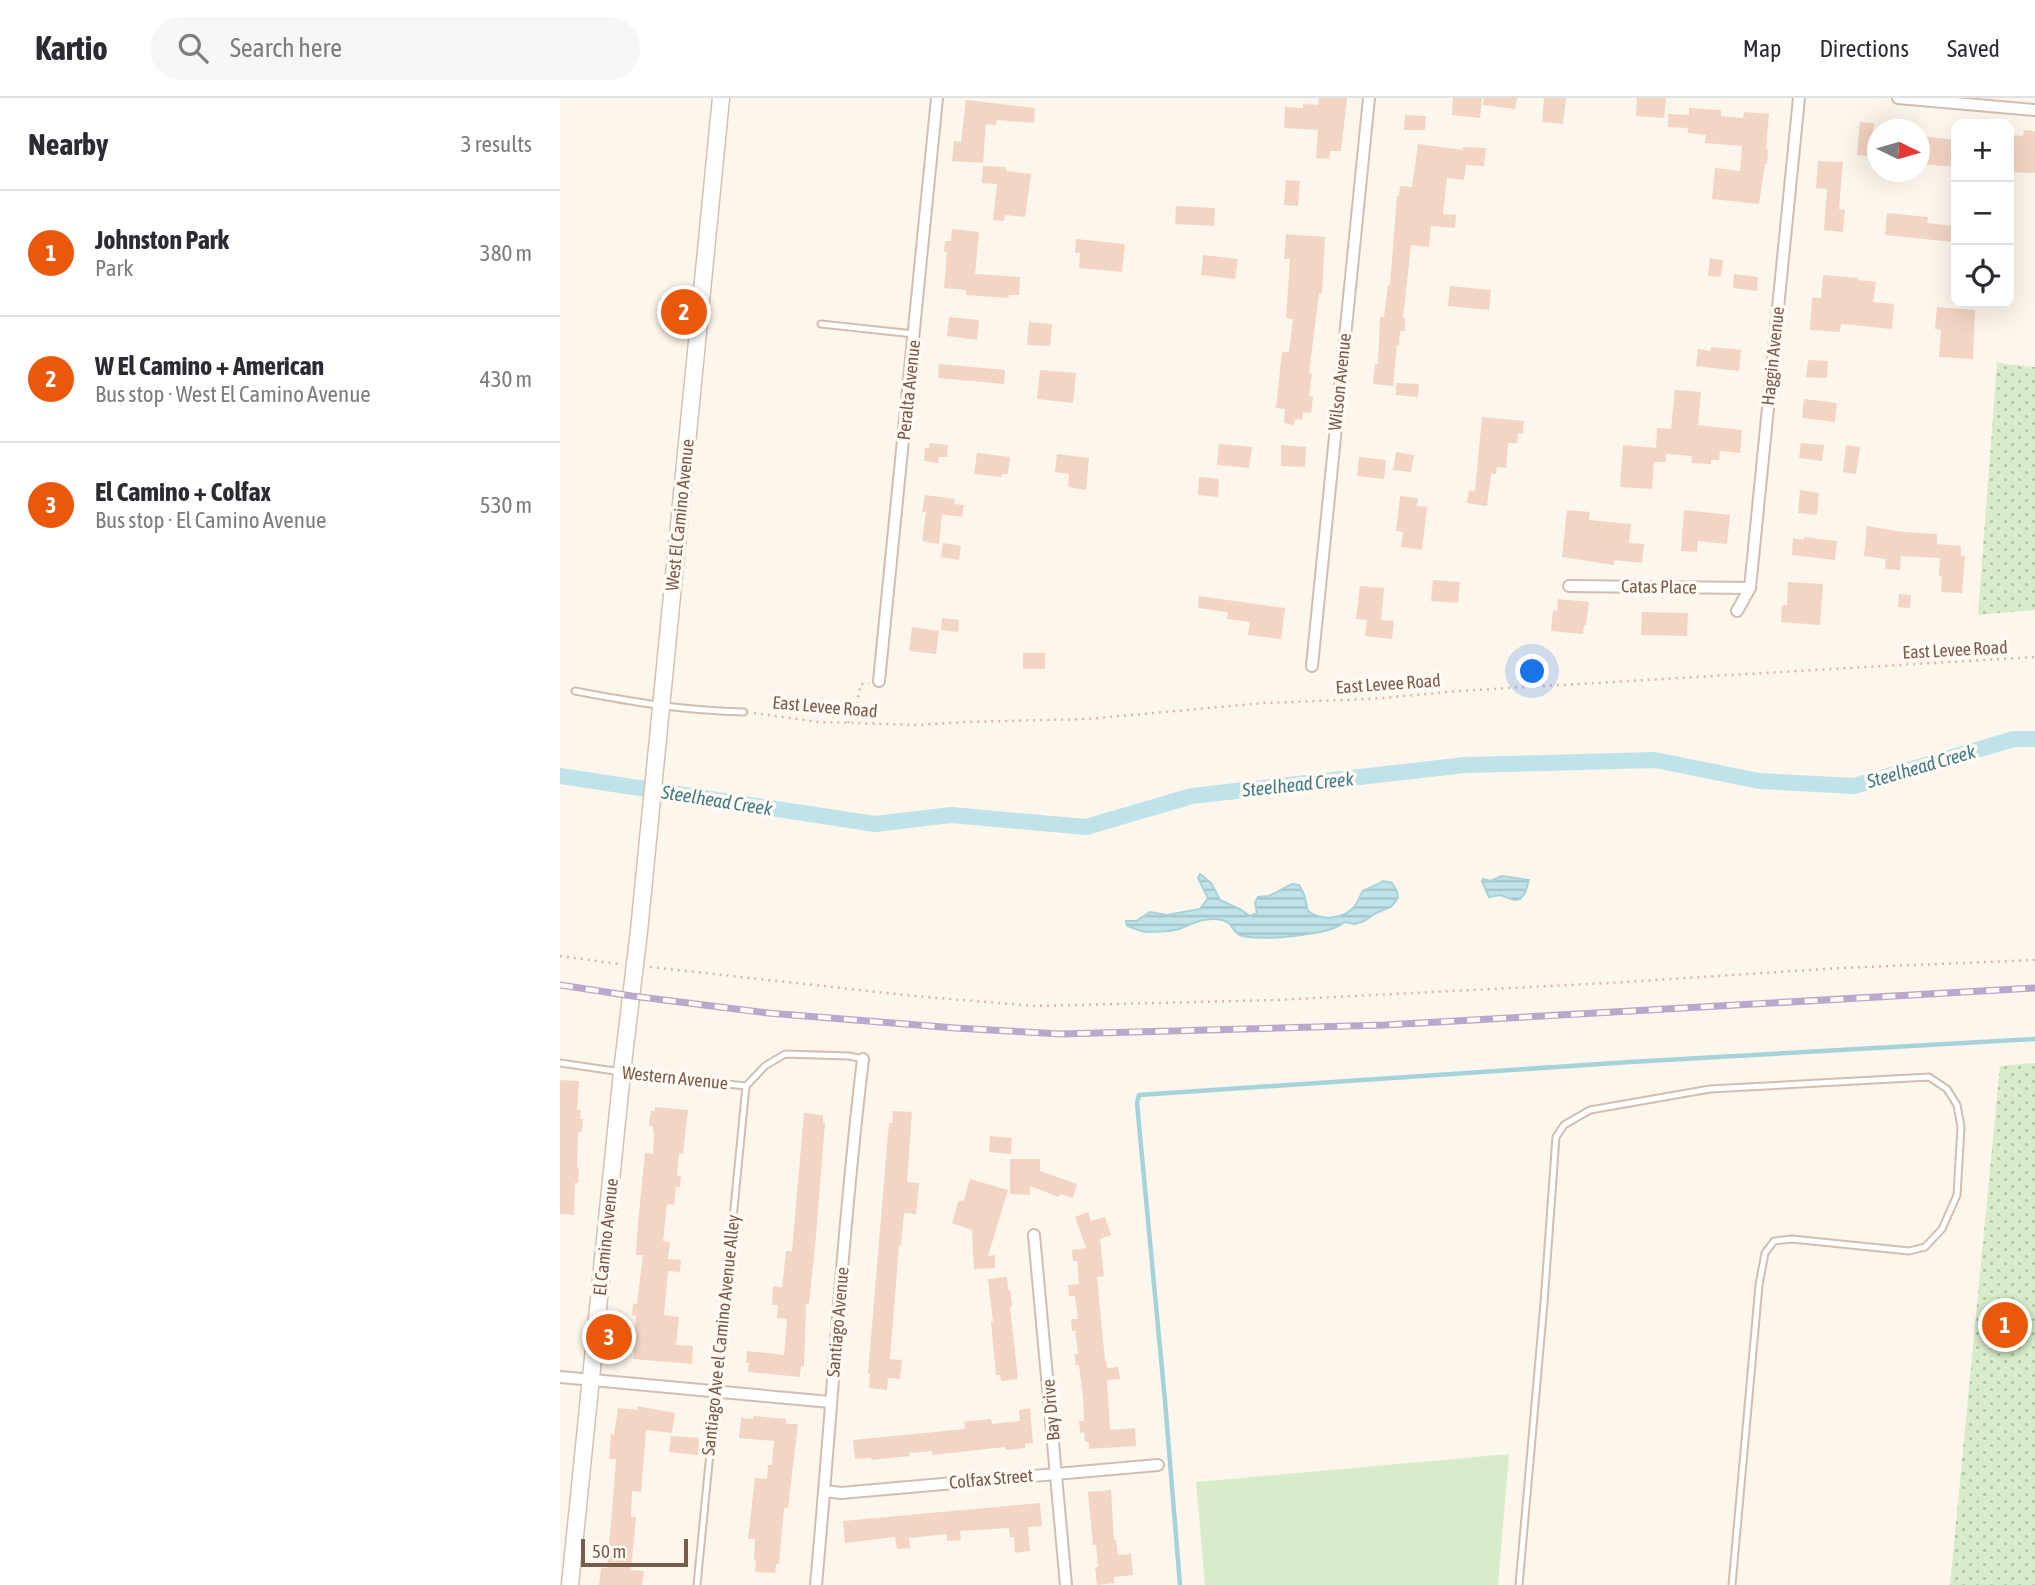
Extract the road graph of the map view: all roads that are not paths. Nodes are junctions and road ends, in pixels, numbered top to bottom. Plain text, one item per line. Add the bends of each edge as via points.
1 (721, 98) edge
2 (937, 98) edge
3 (1369, 98) edge
4 (1800, 98) edge
5 (1898, 98) edge
6 (2035, 110) edge
7 (821, 324) dead end
8 (914, 334) junction
9 (1569, 586) dead end
10 (1750, 588) junction
11 (1737, 611) dead end
12 (1312, 667) dead end
13 (878, 681) road end
14 (575, 691) dead end
15 (661, 706) junction
16 (744, 712) road end
17 (639, 932) joint
18 (863, 1059) joint
19 (560, 1063) edge
20 (622, 1072) junction
21 (746, 1086) junction
22 (1034, 1235) dead end
23 (560, 1377) edge
24 (591, 1380) junction
25 (715, 1392) junction
26 (830, 1402) junction
27 (1157, 1465) dead end
28 (1057, 1474) junction
29 (825, 1491) junction
30 (570, 1585) edge
31 (697, 1585) edge
32 (816, 1585) edge
33 (1066, 1585) edge
34 (1519, 1585) edge
35 (1732, 1585) edge

1 - 15 main road, West El Camino Avenue
2 - 8 street, Peralta Avenue
3 - 12 street, Wilson Avenue
4 - 10 street, Haggin Avenue
5 - 6 street
7 - 8 lane
8 - 13 street, Peralta Avenue
9 - 10 street, Catas Place
10 - 11 street, Haggin Avenue
14 - 15 lane
15 - 16 lane
15 - 17 main road, West El Camino Avenue
17 - 20 main road, El Camino Avenue
18 - 21 lane, Western Avenue via 785,1054
18 - 26 street, Santiago Avenue
19 - 20 lane, Western Avenue
20 - 21 lane, Western Avenue
20 - 24 main road, El Camino Avenue
21 - 25 lane, Santiago Ave el Camino Avenue Alley
22 - 28 street, Bay Drive
23 - 24 street
24 - 25 street
24 - 30 main road, El Camino Avenue
25 - 26 street
25 - 31 lane, Santiago Ave el Camino Avenue Alley
26 - 29 street, Santiago Avenue
27 - 28 street, Colfax Street
28 - 29 street, Colfax Street
28 - 33 street, Bay Drive
29 - 32 street, Santiago Avenue
34 - 35 lane via 1556,1137 1564,1125 1590,1110 1710,1089 1929,1077 1947,1089 1957,1105 1961,1127 1957,1195 1942,1229 1925,1247 1909,1251 1792,1239 1774,1241 1765,1252

